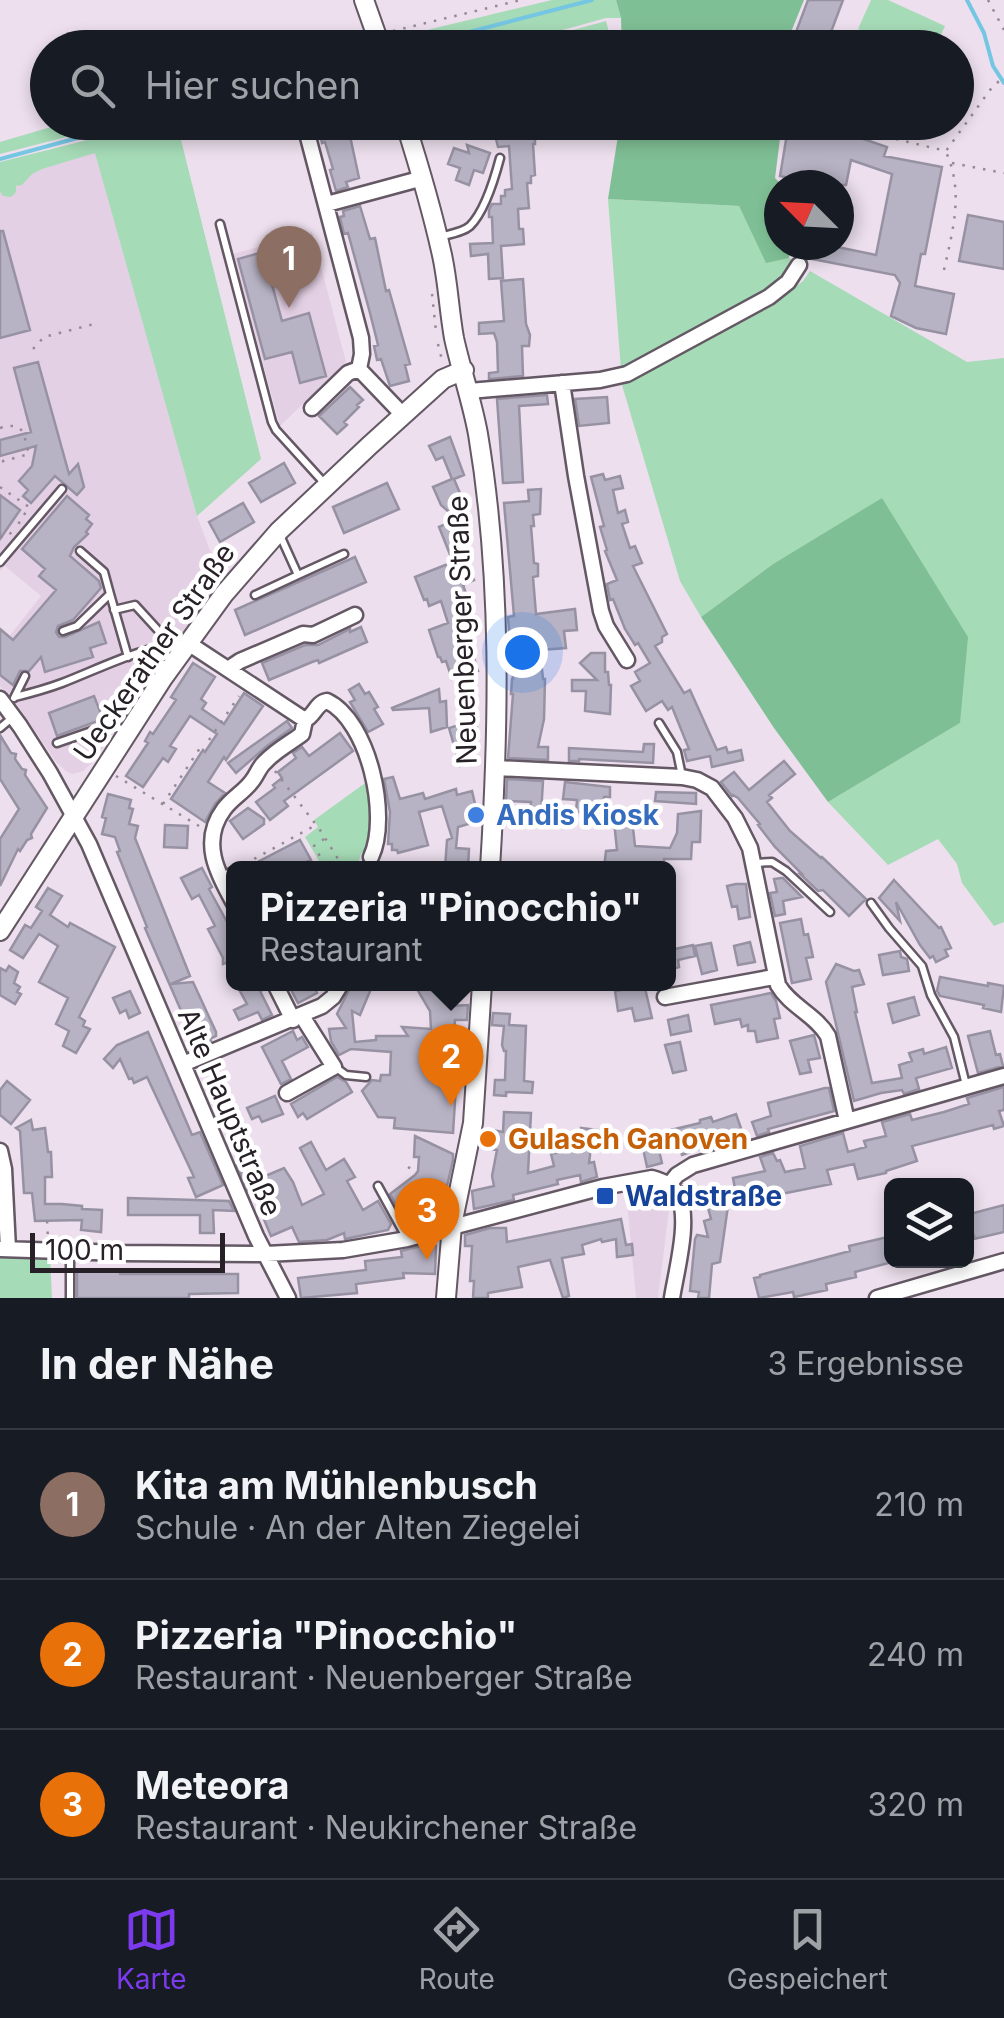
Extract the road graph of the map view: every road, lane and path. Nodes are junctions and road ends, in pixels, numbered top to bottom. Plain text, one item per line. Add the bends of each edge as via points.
1 (364, 0) edge
2 (521, 0) edge
3 (988, 0) edge
4 (375, 30) edge
5 (414, 30) edge
6 (1004, 30) edge
7 (1004, 76) edge
8 (974, 115) edge
9 (309, 140) edge
10 (411, 140) edge
11 (900, 140) edge
12 (954, 140) edge
13 (946, 151) junction
14 (500, 158) dead end
15 (951, 162) junction
16 (1004, 173) edge
17 (423, 178) junction
18 (327, 204) junction
19 (220, 224) dead end
20 (438, 237) junction
21 (799, 265) dead end
22 (944, 270) dead end
23 (431, 288) dead end
24 (98, 323) dead end
25 (436, 332) dead end
26 (438, 343) dead end
27 (32, 349) dead end
28 (359, 370) junction
29 (456, 373) junction
30 (562, 383) junction
31 (469, 391) junction
32 (312, 408) dead end
33 (402, 416) junction
34 (0, 428) edge
35 (0, 462) edge
36 (327, 486) junction
37 (0, 487) edge
38 (62, 489) dead end
39 (279, 531) junction
40 (0, 537) edge
41 (80, 551) dead end
42 (344, 554) dead end
43 (0, 562) edge
44 (298, 575) junction
45 (110, 594) junction
46 (255, 595) dead end
47 (114, 610) junction
48 (355, 616) dead end
49 (62, 631) dead end
50 (167, 640) dead end
51 (188, 643) junction
52 (128, 658) junction
53 (627, 660) dead end
54 (228, 670) junction
55 (25, 676) dead end
56 (248, 683) junction
57 (9, 705) edge
58 (305, 720) junction
59 (659, 722) dead end
60 (0, 728) edge
61 (129, 731) junction
62 (210, 740) dead end
63 (56, 743) dead end
64 (200, 748) dead end
65 (267, 760) junction
66 (104, 768) junction
67 (496, 768) junction
68 (682, 777) junction
69 (163, 805) junction
70 (74, 814) junction
71 (315, 826) junction
72 (213, 834) junction
73 (325, 838) junction
74 (370, 856) dead end
75 (251, 861) edge
76 (323, 861) edge
77 (339, 861) edge
78 (490, 861) edge
79 (753, 864) junction
80 (226, 865) edge
81 (871, 903) dead end
82 (830, 912) dead end
83 (0, 931) edge
84 (774, 977) junction
85 (279, 991) edge
86 (335, 991) edge
87 (482, 991) edge
88 (665, 997) dead end
89 (298, 1018) junction
90 (183, 1064) junction
91 (334, 1067) junction
92 (1004, 1076) edge
93 (366, 1077) dead end
94 (967, 1086) junction
95 (287, 1094) dead end
96 (847, 1121) junction
97 (0, 1151) edge
98 (408, 1167) dead end
99 (417, 1173) dead end
100 (669, 1185) junction
101 (378, 1186) dead end
102 (48, 1220) dead end
103 (452, 1225) junction
104 (407, 1238) junction
105 (4, 1249) edge
106 (48, 1249) junction
107 (70, 1250) junction
108 (266, 1254) junction
109 (1004, 1261) edge
110 (930, 1290) edge
111 (70, 1298) edge
112 (288, 1298) edge
113 (446, 1298) edge
114 (672, 1298) edge
115 (877, 1298) edge

1 - 4 street
2 - 5 path
3 - 6 path
7 - 8 path
9 - 18 street
10 - 17 street, Neuenberger Straße
11 - 13 path
12 - 13 path
13 - 15 path
14 - 20 lane via 470,226
15 - 16 path
15 - 22 path via 957,205
17 - 18 street
17 - 20 street, Neuenberger Straße
18 - 28 street via 362,346
19 - 36 lane via 272,422
20 - 29 street, Neuenberger Straße
21 - 30 street via 769,297 626,374
23 - 25 path
24 - 27 path via 44,337
26 - 29 path via 443,367
28 - 32 street
28 - 33 street
29 - 31 street, Neuenberger Straße
29 - 33 street, Ueckerather Straße
30 - 31 street
30 - 53 street via 601,611
31 - 67 street, Neuenberger Straße via 490,551
33 - 36 street, Ueckerather Straße
34 - 35 path via 18,426 29,454
36 - 39 street, Ueckerather Straße
37 - 40 path via 29,507 14,531
38 - 43 lane
39 - 44 lane
39 - 51 street, Ueckerather Straße
41 - 45 lane via 104,572
42 - 44 lane
44 - 46 lane
45 - 47 lane
45 - 49 lane via 77,626
47 - 50 lane via 135,605
47 - 52 lane
48 - 54 street
51 - 52 lane
51 - 54 street
51 - 61 street, Ueckerather Straße
52 - 57 lane
54 - 56 street
55 - 57 lane
56 - 58 street
56 - 62 path
57 - 60 lane
57 - 70 street, Alte Hauptstraße
58 - 65 street via 302,734
58 - 74 street via 323,702 332,703 364,747 378,813
59 - 68 lane
61 - 63 lane via 106,726
61 - 66 street, Ueckerather Straße
64 - 69 path
65 - 71 path
65 - 72 street via 224,808
66 - 69 path
66 - 70 street, Ueckerather Straße
67 - 68 street
67 - 78 street, Neuenberger Straße
68 - 79 street via 716,793 740,827
69 - 72 path
70 - 83 street, Ueckerather Straße
70 - 90 street, Alte Hauptstraße
71 - 73 path
71 - 75 path
72 - 80 street via 212,856
73 - 76 path via 314,846
73 - 77 path
79 - 82 lane via 772,862
79 - 84 street
81 - 94 lane via 922,966 954,1037
84 - 88 street
84 - 96 street via 825,1031
85 - 89 street
86 - 89 street
87 - 103 street via 473,1122
89 - 90 street
89 - 91 street
90 - 108 street, Alte Hauptstraße
91 - 93 lane
91 - 95 street
92 - 94 street
94 - 96 street
96 - 100 street via 693,1165
97 - 105 street
98 - 99 path
100 - 103 street via 645,1178
100 - 114 street via 680,1199 683,1222
101 - 104 lane
102 - 106 path
103 - 104 street, Alte Hauptstraße
103 - 113 street
104 - 108 street, Alte Hauptstraße
105 - 106 street
106 - 107 street
107 - 108 street
107 - 111 lane
108 - 112 street
109 - 110 street
110 - 115 street

